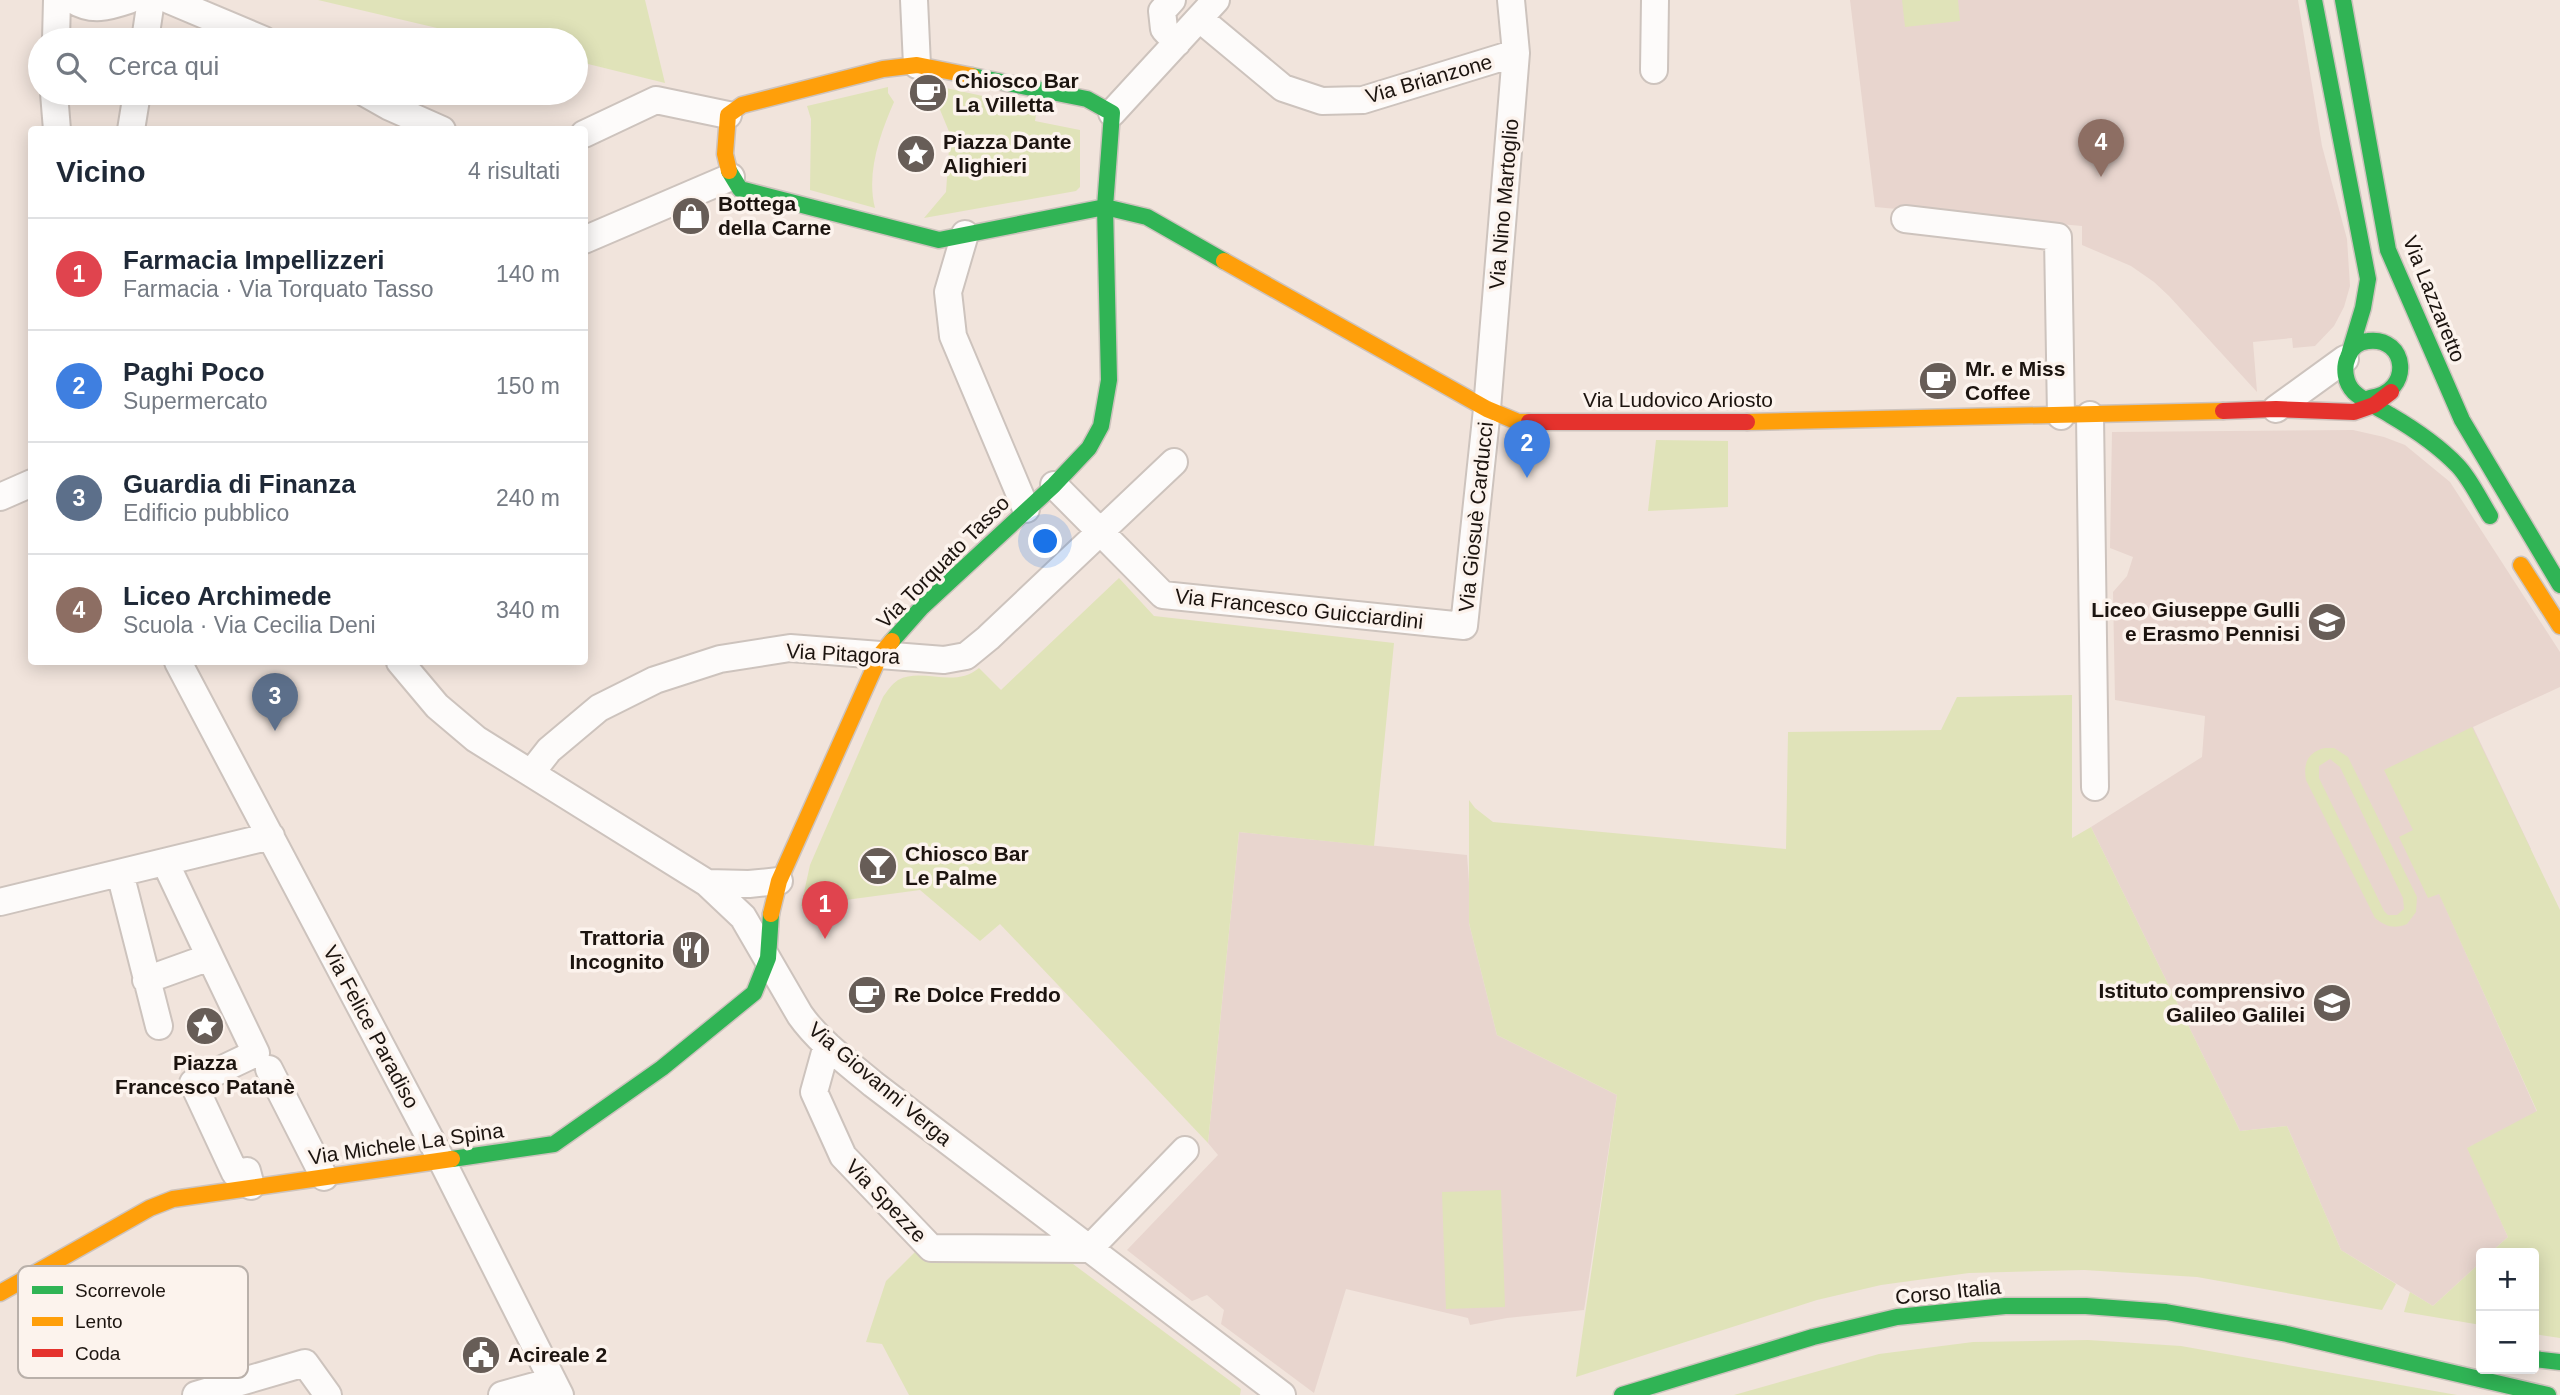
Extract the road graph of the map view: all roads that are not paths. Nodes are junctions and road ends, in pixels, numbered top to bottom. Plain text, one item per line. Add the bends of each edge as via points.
1 (57, 0) edge
2 (73, 0) edge
3 (151, 0) edge
4 (169, 0) edge
5 (914, 0) edge
6 (1171, 0) edge
7 (1511, 0) edge
8 (1655, 0) edge
9 (2314, 0) edge
10 (2343, 0) edge
11 (115, 2) edge
12 (1208, 9) edge
13 (56, 28) edge
14 (147, 28) edge
15 (236, 28) edge
16 (1177, 43) junction
17 (1516, 52) junction
18 (917, 59) junction
19 (1654, 70) dead end
20 (55, 105) edge
21 (135, 105) edge
22 (386, 105) edge
23 (1115, 110) junction
24 (718, 113) junction
25 (57, 126) edge
26 (132, 126) edge
27 (433, 126) edge
28 (588, 132) edge
29 (731, 177) junction
30 (1105, 207) junction
31 (1905, 219) dead end
32 (965, 234) junction
33 (588, 238) edge
34 (2388, 250) junction
35 (2348, 355) junction
36 (2410, 378) junction
37 (2369, 401) junction
38 (1487, 409) junction
39 (2276, 409) junction
40 (2090, 415) junction
41 (2061, 416) junction
42 (2462, 421) junction
43 (1174, 462) dead end
44 (28, 485) edge
45 (1054, 485) junction
46 (0, 497) edge
47 (1026, 509) junction
48 (1101, 531) junction
49 (2560, 585) edge
50 (1464, 626) joint
51 (2560, 626) edge
52 (880, 655) junction
53 (180, 665) edge
54 (403, 665) edge
55 (531, 773) junction
56 (2095, 787) dead end
57 (271, 836) junction
58 (165, 862) junction
59 (120, 873) junction
60 (779, 881) junction
61 (708, 883) junction
62 (0, 902) edge
63 (210, 957) junction
64 (768, 958) junction
65 (146, 980) junction
66 (159, 1026) dead end
67 (827, 1045) junction
68 (269, 1069) dead end
69 (1185, 1150) dead end
70 (442, 1161) junction
71 (324, 1177) junction
72 (251, 1186) junction
73 (1089, 1249) junction
74 (48, 1266) edge
75 (18, 1283) edge
76 (0, 1293) edge
77 (2287, 1335) junction
78 (2415, 1346) dead end
79 (2539, 1360) edge
80 (2560, 1362) edge
81 (557, 1388) edge
82 (1268, 1390) edge
83 (196, 1395) edge
84 (328, 1395) edge
85 (502, 1395) edge
86 (1622, 1395) edge
87 (2548, 1395) edge

1 - 13 street
2 - 11 street via 85,8
3 - 14 street
4 - 15 street
5 - 18 street
6 - 16 street via 1161,11 1164,29
7 - 17 street, Via Nino Martoglio
8 - 19 street
9 - 35 street via 2368,279
10 - 34 street, Via Lazzaretto
12 - 16 street
12 - 17 street, Via Brianzone via 1283,88 1322,101 1373,97
16 - 23 street
17 - 38 street, Via Nino Martoglio
18 - 23 street via 1087,99
18 - 24 street
20 - 25 street
21 - 26 street
22 - 27 street
23 - 30 street, Via Torquato Tasso
24 - 28 street via 656,100
24 - 29 street via 724,162
29 - 32 street via 740,189 939,240
29 - 33 street
30 - 32 street
30 - 38 street, Via Ludovico Ariosto via 1147,218
30 - 45 street, Via Torquato Tasso via 1109,380 1101,426 1089,448
31 - 41 street via 2059,237
32 - 47 street via 948,292 953,336
34 - 36 street
34 - 42 street, Via Lazzaretto
35 - 36 street via 2358,345 2377,341 2394,350
35 - 37 street via 2344,378
35 - 39 street
36 - 37 street
36 - 42 street via 2437,392
37 - 39 street, Via Ludovico Ariosto via 2354,412
37 - 51 street via 2412,428 2459,467
38 - 41 street, Via Ludovico Ariosto via 1518,422
38 - 50 street, Via Giosuè Carducci
39 - 40 street, Via Ludovico Ariosto
40 - 41 street, Via Ludovico Ariosto
40 - 56 street
42 - 49 street, Via Lazzaretto
43 - 48 street, Via Pitagora
44 - 46 street
45 - 47 street, Via Torquato Tasso
45 - 48 street, Via Francesco Guicciardini
47 - 52 street, Via Torquato Tasso via 922,607
48 - 50 street, Via Francesco Guicciardini via 1163,594
48 - 52 street, Via Pitagora via 965,656 944,660
52 - 55 street, Via Pitagora via 790,648 720,659 655,680 600,708 549,750
52 - 60 street, Via Torquato Tasso
53 - 57 street, Via Felice Paradiso
54 - 55 street, Via Giovanni Verga via 437,706 475,738
55 - 61 street, Via Giovanni Verga
57 - 58 street
57 - 70 street, Via Felice Paradiso
58 - 59 street
58 - 63 street
59 - 62 street
59 - 65 street
60 - 61 street
60 - 64 street, Via Torquato Tasso via 769,923
61 - 64 street, Via Giovanni Verga via 743,918
63 - 65 street
63 - 72 street via 256,1053 193,1083 235,1173 247,1171
64 - 67 street, Via Giovanni Verga via 800,1015
64 - 70 street, Via Michele La Spina via 754,993 662,1068 554,1144
65 - 66 street
67 - 73 street, Via Giovanni Verga
67 - 73 street, Via Spezze via 814,1092 843,1156 931,1248
68 - 71 street
69 - 73 street
70 - 71 street, Via Michele La Spina
70 - 81 street, Via Felice Paradiso
71 - 72 street, Via Michele La Spina
72 - 74 street, Via Michele La Spina via 183,1196 150,1208
73 - 82 street, Via Giovanni Verga
75 - 76 street, Via Michele La Spina
77 - 78 street
77 - 86 street, Corso Italia via 2166,1312 2006,1306 1885,1320
77 - 87 street
79 - 80 street
81 - 85 street
83 - 84 street via 305,1363

